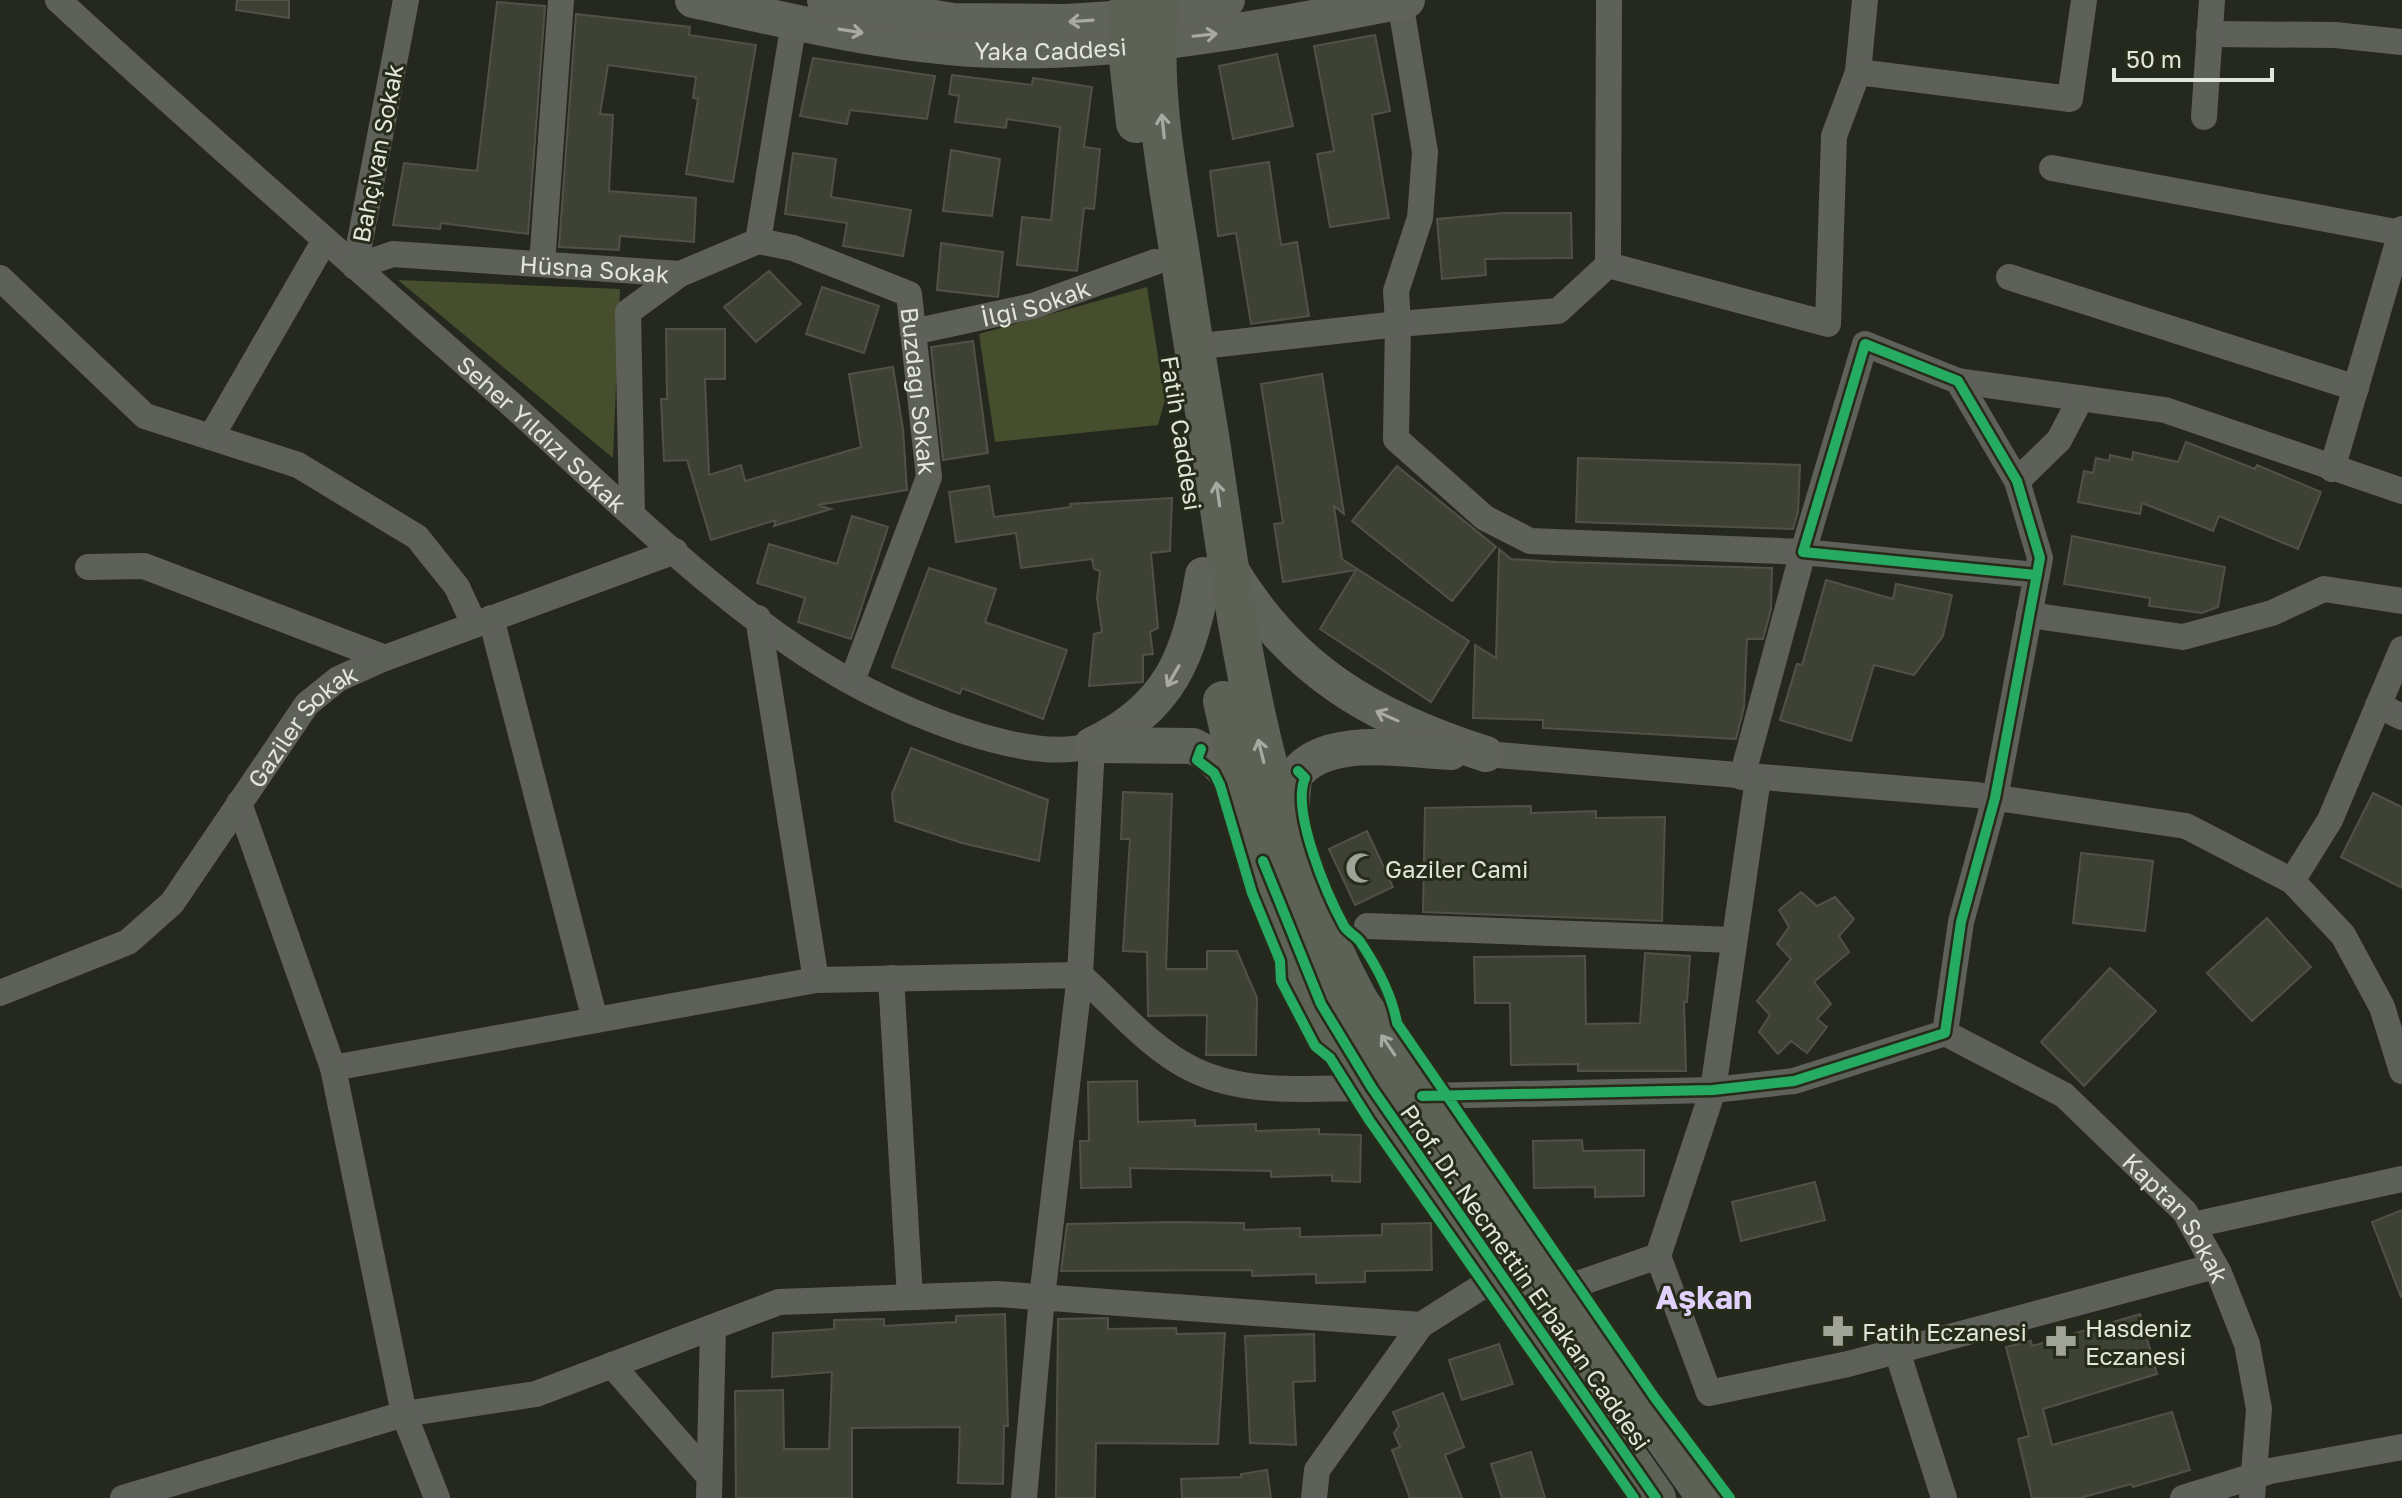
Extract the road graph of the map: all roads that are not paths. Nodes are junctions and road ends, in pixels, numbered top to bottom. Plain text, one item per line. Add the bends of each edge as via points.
1 (58, 0) edge
2 (406, 0) edge
3 (561, 0) edge
4 (693, 0) edge
5 (825, 0) edge
6 (1227, 0) edge
7 (1609, 0) edge
8 (1865, 0) edge
9 (2084, 0) edge
10 (2212, 0) edge
11 (1404, 1) edge
12 (1143, 18) edge
13 (794, 22) junction
14 (2209, 34) junction
15 (2402, 42) edge
16 (1858, 72) junction
17 (2204, 117) dead end
18 (2052, 168) dead end
19 (2401, 231) edge
20 (325, 240) junction
21 (758, 241) junction
22 (393, 254) joint
23 (1155, 262) junction
24 (542, 264) junction
25 (1608, 265) junction
26 (355, 267) junction
27 (680, 274) junction
28 (2009, 277) dead end
29 (0, 278) edge
30 (1398, 324) junction
31 (1828, 324) junction
32 (913, 332) junction
33 (1865, 344) junction
34 (1193, 347) junction
35 (1958, 381) junction
36 (2356, 388) junction
37 (2081, 398) junction
38 (211, 437) junction
39 (2332, 469) junction
40 (2017, 481) junction
41 (2402, 491) edge
42 (632, 512) junction
43 (675, 551) junction
44 (1803, 552) junction
45 (88, 567) dead end
46 (1215, 569) junction
47 (2037, 575) junction
48 (2402, 601) edge
49 (2029, 615) junction
50 (758, 618) junction
51 (482, 621) junction
52 (2402, 649) edge
53 (385, 658) junction
54 (852, 681) junction
55 (2378, 705) junction
56 (2402, 717) edge
57 (1092, 745) junction
58 (1486, 754) junction
59 (1750, 777) junction
60 (1242, 790) junction
61 (1995, 798) junction
62 (239, 803) junction
63 (1277, 857) junction
64 (2292, 881) junction
65 (1367, 926) dead end
66 (1733, 940) junction
67 (1080, 975) junction
68 (891, 978) junction
69 (816, 980) junction
70 (0, 993) edge
71 (2395, 1004) edge
72 (595, 1020) junction
73 (1945, 1033) junction
74 (333, 1068) junction
75 (2402, 1071) edge
76 (1372, 1088) junction
77 (1713, 1090) junction
78 (1422, 1096) junction
79 (2402, 1179) edge
80 (2193, 1225) junction
81 (1658, 1256) junction
82 (2215, 1266) junction
83 (1500, 1275) junction
84 (1560, 1290) junction
85 (910, 1297) junction
86 (1042, 1297) junction
87 (1421, 1325) junction
88 (713, 1327) junction
89 (1897, 1351) junction
90 (612, 1365) junction
91 (404, 1414) junction
92 (2402, 1447) edge
93 (708, 1486) edge
94 (2254, 1487) edge
95 (123, 1498) edge
96 (437, 1498) edge
97 (1024, 1498) edge
98 (1314, 1498) edge
99 (1656, 1498) edge
100 (1707, 1498) edge
101 (1944, 1498) edge
102 (2183, 1498) edge

1 - 20 street, Seher Yıldızı Sokak
2 - 26 street, Bahçivan Sokak
3 - 24 street
4 - 13 street, Yaka Caddesi
12 -> 5 street, Yaka Caddesi via 953,21
6 - 12 street, Yaka Caddesi
7 - 25 street
8 - 16 street
9 - 16 street via 2070,99
10 - 14 street
12 -> 11 street, Yaka Caddesi via 1218,33
11 - 30 street via 1425,152 1420,218 1396,291
13 -> 12 street, Yaka Caddesi via 949,47 1048,51
12 - 23 main road, Fatih Caddesi
34 -> 12 main road, Fatih Caddesi
13 - 21 street
14 - 15 street via 2335,35
14 - 17 street
16 - 31 street via 1834,136
18 - 19 street
19 - 36 street
20 - 26 street, Seher Yıldızı Sokak
20 - 38 street
21 - 27 street, Hüsna Sokak
21 - 32 street, Buzdağı Sokak via 793,248 909,294
22 - 24 street, Hüsna Sokak
22 - 26 street, Bahçivan Sokak
23 - 32 street, İlgi Sokak via 1033,306
23 - 46 main road, Fatih Caddesi
24 - 27 street, Hüsna Sokak
25 - 30 street via 1558,311
25 - 31 street
26 - 42 street, Seher Yıldızı Sokak
27 - 42 street via 628,312
28 - 36 street
29 - 38 street via 145,416
30 - 34 street
30 - 44 street via 1396,439 1485,518 1530,541
31 - 33 street
32 - 54 street, Buzdağı Sokak via 929,477
33 - 35 street
33 - 44 street
46 -> 34 main road, Fatih Caddesi
35 - 37 street
35 - 40 street
36 - 39 street
37 - 39 street via 2165,410
37 - 40 street via 2059,440
38 - 51 street via 298,465 417,537
39 - 41 street
40 - 47 street via 2040,558
42 - 43 street, Seher Yıldızı Sokak
43 - 50 street, Seher Yıldızı Sokak
43 - 51 street, Gaziler Sokak
44 - 47 street
44 - 59 street
45 - 53 street via 144,566
46 -> 57 street via 1168,687 1126,726
58 -> 46 street via 1437,738 1341,690 1279,637
46 - 60 main road, Fatih Caddesi via 1222,698
63 -> 46 main road, Fatih Caddesi via 1252,711
47 - 49 street
48 - 49 street via 2324,589 2272,613 2183,637
49 - 61 street
50 - 54 street, Seher Yıldızı Sokak
50 - 69 street
51 - 53 street, Gaziler Sokak
51 - 72 street
52 - 55 street
53 - 62 street, Gaziler Sokak via 338,679 307,704
54 - 57 street, Seher Yıldızı Sokak via 953,729 1041,749
55 - 56 street
55 - 64 street via 2330,820
57 - 60 street via 1193,746 1210,755
57 - 67 street
58 - 59 street
58 - 63 street via 1350,748 1316,757 1298,771 1292,784
59 - 61 street
59 - 66 street
60 - 63 main road, Fatih Caddesi
61 - 64 street via 2186,826
61 - 73 street via 1961,922
62 - 70 street, Gaziler Sokak via 172,903 128,942
62 - 74 street
63 - 76 main road, Prof. Dr. Necmettin Erbakan Caddesi via 1321,1004
78 -> 63 main road, Prof. Dr. Necmettin Erbakan Caddesi via 1352,989
64 - 71 street via 2343,935
65 - 66 street
66 - 77 street
67 - 68 street
67 - 76 street via 1193,1070 1260,1087
67 - 86 street
68 - 69 street
68 - 85 street
69 - 72 street
71 - 75 street
72 - 74 street
73 - 77 street via 1794,1081
73 - 80 street, Kaptan Sokak via 2064,1095
74 - 91 street
76 - 83 main road, Prof. Dr. Necmettin Erbakan Caddesi
77 - 78 street
77 - 81 street
78 - 84 main road, Prof. Dr. Necmettin Erbakan Caddesi
79 - 80 street
80 - 82 street, Kaptan Sokak
81 - 84 street
81 - 89 street via 1709,1393
82 - 89 street
82 - 94 street, Kaptan Sokak via 2247,1344 2259,1409
83 - 87 street
83 - 99 main road, Prof. Dr. Necmettin Erbakan Caddesi
84 - 100 main road, Prof. Dr. Necmettin Erbakan Caddesi
85 - 86 street
85 - 88 street via 779,1302
86 - 87 street
86 - 97 street
87 - 98 street via 1317,1470
88 - 90 street
88 - 93 street
89 - 101 street
90 - 91 street via 536,1394
90 - 93 street
91 - 95 street
91 - 96 street
92 - 94 street
94 - 102 street

